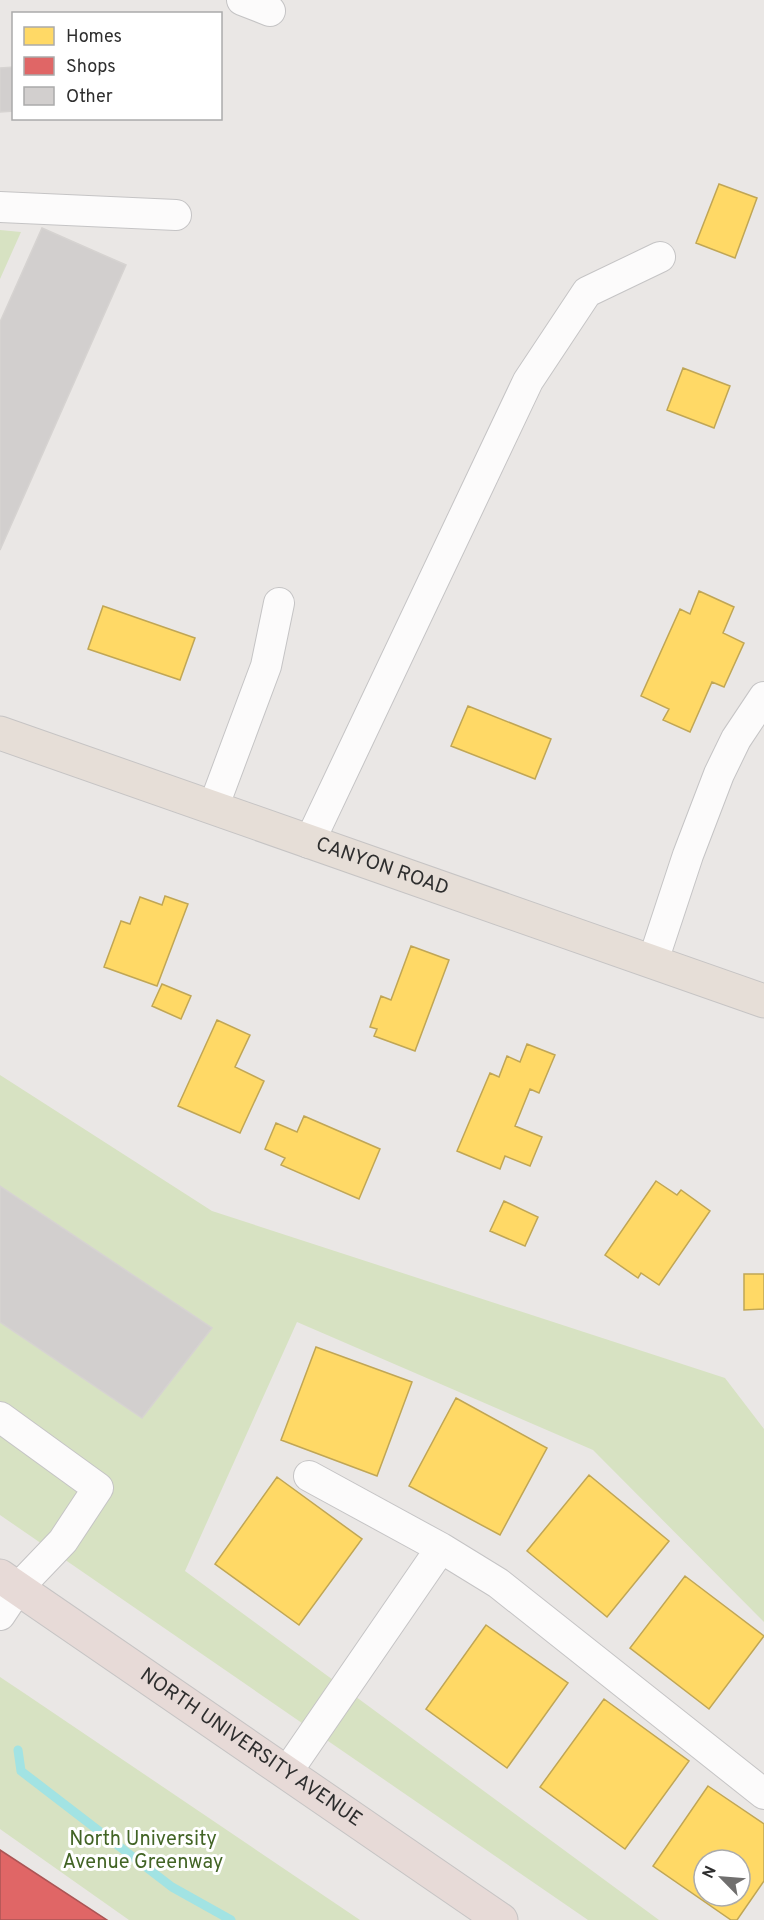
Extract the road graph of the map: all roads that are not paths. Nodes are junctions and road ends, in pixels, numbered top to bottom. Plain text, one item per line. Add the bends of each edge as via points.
1 (242, 0) edge
2 (270, 11) dead end
3 (0, 207) edge
4 (176, 215) dead end
5 (660, 257) dead end
6 (279, 603) dead end
7 (764, 697) edge
8 (0, 733) edge
9 (213, 808) junction
10 (309, 843) junction
11 (653, 961) junction
12 (764, 1001) edge
13 (0, 1417) edge
14 (309, 1476) dead end
15 (441, 1548) junction
16 (9, 1582) edge
17 (0, 1616) edge
18 (287, 1772) junction
19 (764, 1794) edge
20 (501, 1920) edge

1 - 2 street
3 - 4 street
5 - 10 street via 587,292 528,381
6 - 9 street via 266,666
7 - 11 street via 719,774
8 - 9 main road, CANYON ROAD
9 - 10 main road, CANYON ROAD
10 - 11 main road, CANYON ROAD
11 - 12 main road, CANYON ROAD
13 - 16 street via 98,1488 63,1541
14 - 15 street
15 - 18 street
15 - 19 street via 498,1583
16 - 17 street
16 - 18 highway, NORTH UNIVERSITY AVENUE
18 - 20 highway, NORTH UNIVERSITY AVENUE

